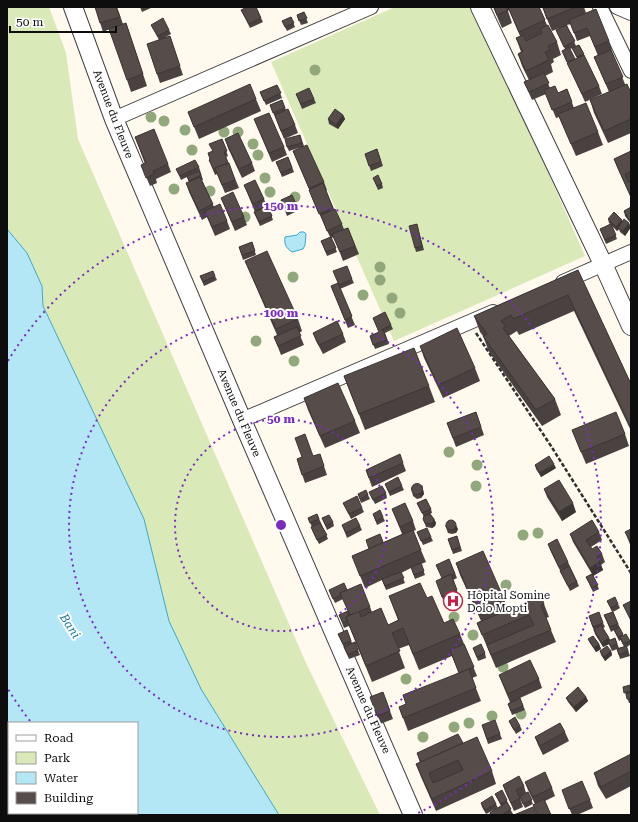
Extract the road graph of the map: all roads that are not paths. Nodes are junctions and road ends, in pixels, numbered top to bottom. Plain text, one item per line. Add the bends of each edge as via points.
1 (73, 7) edge
2 (371, 7) edge
3 (480, 7) edge
4 (600, 7) edge
5 (617, 7) edge
6 (631, 13) edge
7 (631, 71) edge
8 (114, 119) junction
9 (631, 252) edge
10 (604, 264) junction
11 (552, 286) edge
12 (504, 307) edge
13 (631, 326) edge
14 (242, 420) junction
15 (413, 815) edge

1 - 8 street, Avenue du Fleuve
2 - 8 street
3 - 10 street
4 - 7 street
5 - 6 street
8 - 14 street, Avenue du Fleuve
9 - 10 street
10 - 11 street
10 - 13 street
12 - 14 street
14 - 15 street, Avenue du Fleuve

